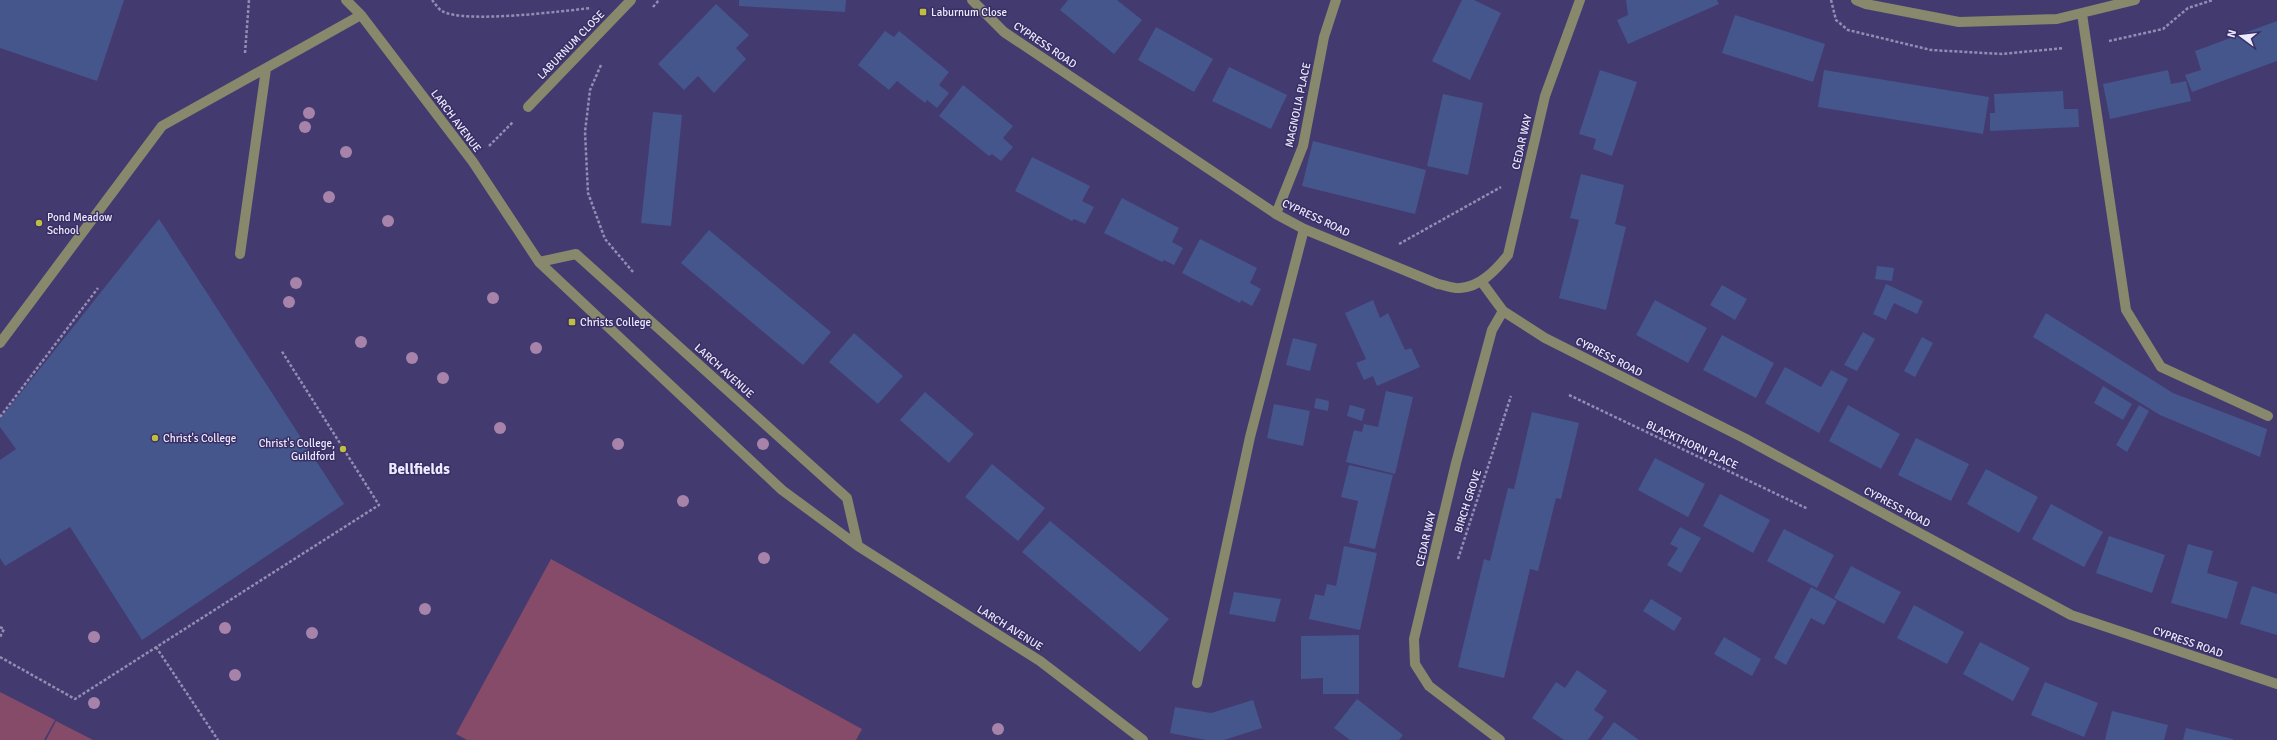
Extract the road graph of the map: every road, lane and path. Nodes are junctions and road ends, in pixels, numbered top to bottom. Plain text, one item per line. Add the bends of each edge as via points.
1 (346, 0) edge
2 (432, 0) edge
3 (631, 0) edge
4 (659, 0) edge
5 (972, 0) edge
6 (1336, 0) edge
7 (1580, 0) edge
8 (1856, 0) edge
9 (2135, 0) edge
10 (595, 8) dead end
11 (649, 10) dead end
12 (2082, 14) junction
13 (361, 15) junction
14 (604, 58) dead end
15 (266, 70) junction
16 (528, 107) joint
17 (473, 162) junction
18 (1528, 172) junction
19 (1276, 214) junction
20 (1304, 229) junction
21 (240, 254) dead end
22 (1374, 258) junction
23 (539, 262) junction
24 (634, 274) dead end
25 (1481, 281) junction
26 (98, 288) dead end
27 (1502, 311) junction
28 (0, 343) edge
29 (281, 350) dead end
30 (1569, 395) dead end
31 (1511, 396) dead end
32 (2268, 416) dead end
33 (0, 417) edge
34 (1808, 509) dead end
35 (858, 546) junction
36 (1458, 561) dead end
37 (0, 626) edge
38 (0, 637) edge
39 (156, 647) junction
40 (0, 657) edge
41 (1197, 683) dead end
42 (2277, 684) edge
43 (218, 740) edge
44 (1143, 740) edge
45 (1500, 740) edge

1 - 13 street, LARCH AVENUE
2 - 10 path via 442,12 466,17
3 - 16 street, LABURNUM CLOSE
4 - 11 path
5 - 19 street, CYPRESS ROAD via 1004,32
6 - 19 street, MAGNOLIA PLACE via 1324,37 1303,146
7 - 18 street, CEDAR WAY via 1545,96
8 - 12 street via 1960,22 2057,19
9 - 12 street
12 - 32 street via 2126,310 2161,367
13 - 15 street
13 - 17 street, LARCH AVENUE
14 - 24 path via 590,90 588,104 585,132 588,193 605,238
15 - 21 street
15 - 28 street via 162,126
16 - 17 path
17 - 23 street, LARCH AVENUE
18 - 22 path
18 - 25 street, CEDAR WAY via 1508,255 1497,269
19 - 20 street, CYPRESS ROAD
20 - 22 street, CYPRESS ROAD
20 - 41 street via 1250,438
22 - 25 street, CYPRESS ROAD via 1438,284 1460,288
23 - 35 street, LARCH AVENUE via 782,490
23 - 35 street, LARCH AVENUE via 576,254 847,498
25 - 27 street, CYPRESS ROAD
26 - 33 path
27 - 42 street, CYPRESS ROAD via 1545,338 1744,438 2071,615
27 - 45 street, CEDAR WAY via 1490,337 1456,463 1414,639 1415,664 1429,686
29 - 39 path via 379,505
30 - 34 path, BLACKTHORN PLACE
31 - 36 path, BIRCH GROVE
35 - 44 street, LARCH AVENUE via 1040,661
37 - 38 path via 4,629
39 - 40 path via 75,699
39 - 43 path

